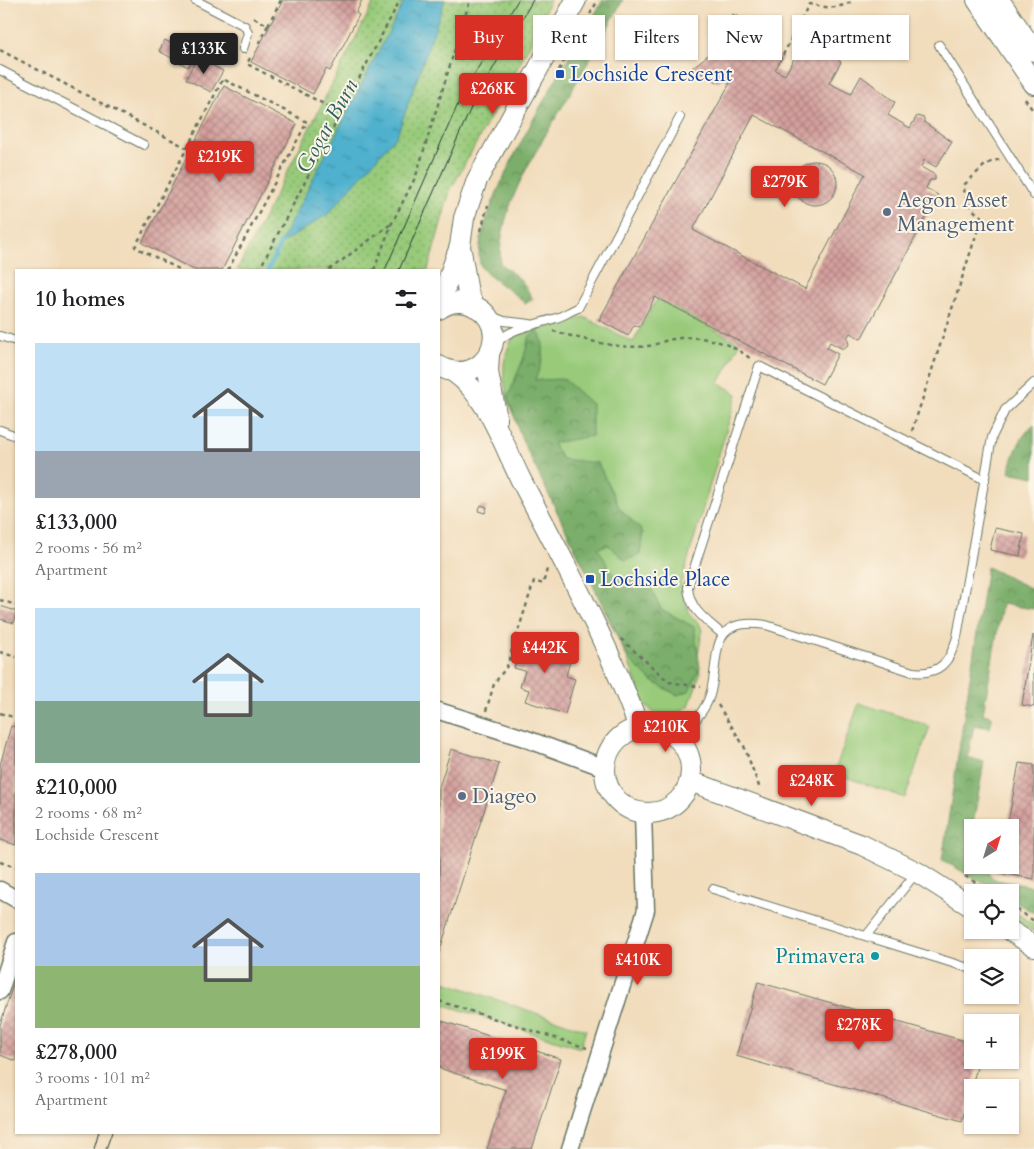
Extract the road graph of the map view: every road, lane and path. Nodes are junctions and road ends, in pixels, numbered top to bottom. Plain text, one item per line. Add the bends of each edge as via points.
1 (195, 0) edge
2 (281, 0) edge
3 (399, 0) edge
4 (470, 0) edge
5 (598, 0) edge
6 (808, 0) edge
7 (854, 0) edge
8 (977, 0) edge
9 (999, 0) edge
10 (575, 1) edge
11 (808, 4) junction
12 (252, 17) dead end
13 (268, 25) junction
14 (939, 45) dead end
15 (243, 49) dead end
16 (255, 49) dead end
17 (1034, 51) edge
18 (783, 55) dead end
19 (251, 56) dead end
20 (0, 70) edge
21 (1034, 84) edge
22 (551, 85) dead end
23 (340, 113) junction
24 (680, 118) dead end
25 (144, 145) dead end
26 (187, 148) dead end
27 (1011, 156) junction
28 (1034, 195) edge
29 (491, 197) dead end
30 (392, 223) junction
31 (480, 235) dead end
32 (460, 246) junction
33 (135, 247) dead end
34 (179, 269) edge
35 (229, 269) edge
36 (260, 269) edge
37 (330, 269) edge
38 (374, 269) edge
39 (440, 304) edge
40 (440, 307) edge
41 (479, 310) junction
42 (530, 324) junction
43 (0, 336) edge
44 (15, 341) edge
45 (491, 351) junction
46 (759, 366) junction
47 (446, 369) edge
48 (1034, 383) edge
49 (0, 430) edge
50 (15, 436) edge
51 (501, 438) junction
52 (908, 442) junction
53 (985, 480) junction
54 (550, 560) dead end
55 (0, 600) edge
56 (15, 605) edge
57 (597, 627) junction
58 (722, 634) junction
59 (0, 652) edge
60 (15, 658) edge
61 (710, 697) junction
62 (440, 711) edge
63 (0, 713) edge
64 (15, 718) edge
65 (482, 724) junction
66 (638, 728) junction
67 (678, 740) junction
68 (605, 768) junction
69 (690, 781) junction
70 (762, 796) dead end
71 (643, 813) junction
72 (0, 862) edge
73 (15, 867) edge
74 (917, 872) junction
75 (965, 876) dead end
76 (978, 884) edge
77 (713, 889) dead end
78 (0, 890) edge
79 (15, 898) edge
80 (964, 902) edge
81 (1019, 911) edge
82 (1034, 921) edge
83 (866, 936) junction
84 (1019, 936) edge
85 (15, 945) edge
86 (1034, 946) edge
87 (964, 967) edge
88 (0, 991) edge
89 (440, 1001) edge
90 (600, 1052) junction
91 (570, 1149) edge

1 - 15 lane via 245,26 248,34
2 - 13 path
3 - 23 path
4 - 30 path via 416,176
5 - 22 path
6 - 11 path
7 - 11 path via 828,9
8 - 21 street
9 - 17 street
10 - 32 street via 477,180 464,218
11 - 18 path
12 - 13 path
13 - 16 path
14 - 27 lane
19 - 23 path via 247,64
20 - 25 lane
23 - 36 path
24 - 42 lane via 578,308 556,318
26 - 35 path via 223,79 307,122
27 - 28 lane
27 - 52 path via 986,164 964,185 968,204 982,217
29 - 31 path
30 - 37 path
30 - 38 path
32 - 39 street
32 - 41 street via 468,293
33 - 34 path
40 - 41 street via 457,302
41 - 42 lane via 504,321
41 - 45 street via 494,332
42 - 45 lane via 506,333
42 - 46 path via 617,344 648,346 673,339 704,338 741,350
43 - 44 lane
45 - 47 street via 474,369
45 - 51 street via 488,372
46 - 52 lane
46 - 58 lane via 688,587 688,598 696,612
47 - 51 street via 472,388
48 - 53 lane via 1014,400 1000,419 992,437
49 - 50 lane
51 - 57 street
52 - 53 lane
53 - 58 lane via 957,637 949,656 935,671 914,672 766,624 752,622
54 - 65 path via 543,584 534,581 507,666 494,684
55 - 56 path
57 - 61 path via 626,642 669,682 700,686
57 - 66 street
58 - 61 lane
59 - 60 path
61 - 67 lane
61 - 70 path via 744,746
62 - 65 street
63 - 64 path
65 - 68 street
66 - 67 street via 660,729
66 - 68 street via 624,735 612,747
67 - 69 street via 690,759
68 - 71 street via 606,779 615,798 632,811
69 - 71 street via 673,806
69 - 74 street via 862,845
71 - 90 street via 646,910
72 - 73 path
74 - 80 street
74 - 83 lane
75 - 76 path
77 - 83 lane
78 - 79 street
81 - 82 path
83 - 87 lane
84 - 86 street
85 - 88 street
89 - 90 path
90 - 91 street

